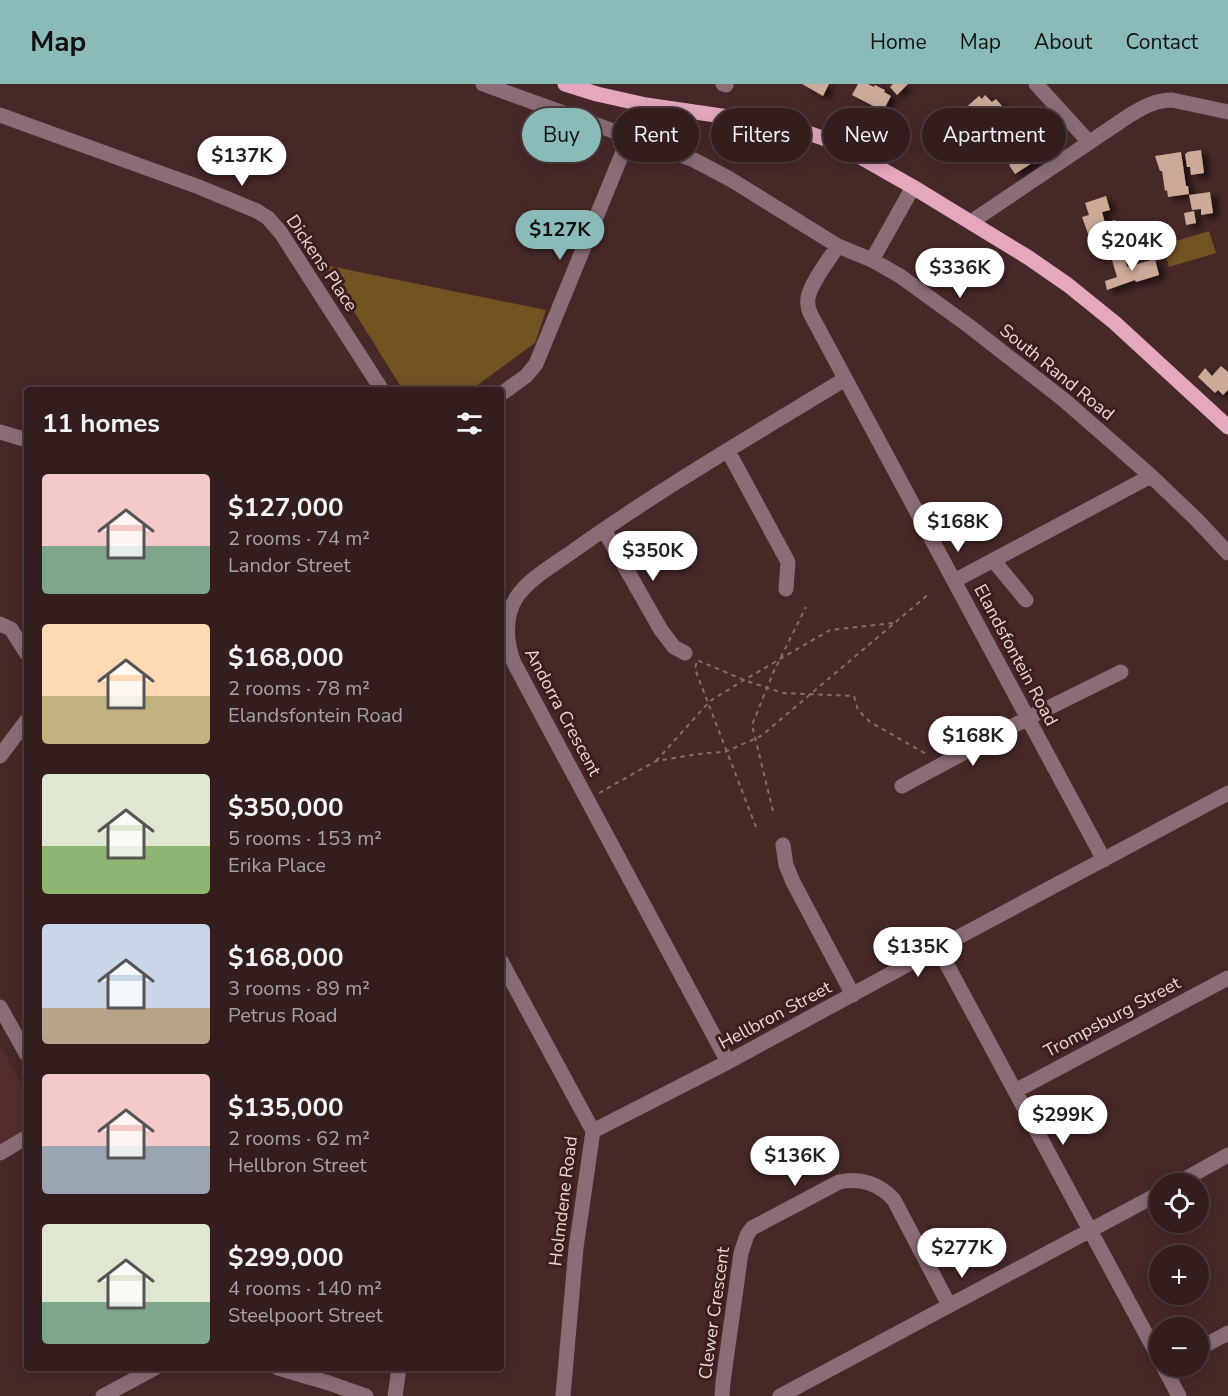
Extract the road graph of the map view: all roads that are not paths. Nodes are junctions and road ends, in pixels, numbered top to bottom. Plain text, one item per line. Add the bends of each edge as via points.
1 (483, 84) edge
2 (1036, 84) edge
3 (572, 85) edge
4 (1228, 112) edge
5 (0, 115) edge
6 (613, 131) edge
7 (1089, 142) junction
8 (619, 162) edge
9 (698, 162) edge
10 (913, 186) junction
11 (971, 222) junction
12 (838, 246) junction
13 (872, 261) junction
14 (845, 379) junction
15 (380, 387) edge
16 (504, 392) edge
17 (1228, 427) edge
18 (0, 432) edge
19 (24, 439) edge
20 (728, 451) junction
21 (1151, 476) junction
22 (604, 530) junction
23 (1228, 553) edge
24 (993, 560) junction
25 (954, 581) junction
26 (786, 589) dead end
27 (1026, 600) dead end
28 (0, 624) edge
29 (24, 649) edge
30 (686, 652) dead end
31 (1121, 672) dead end
32 (1028, 718) junction
33 (24, 724) edge
34 (0, 756) edge
35 (902, 786) dead end
36 (1228, 793) edge
37 (783, 845) dead end
38 (1104, 860) junction
39 (938, 948) junction
40 (504, 967) edge
41 (1228, 978) edge
42 (853, 995) junction
43 (2, 1015) edge
44 (24, 1050) edge
45 (728, 1062) junction
46 (1015, 1091) junction
47 (593, 1131) junction
48 (24, 1139) edge
49 (0, 1153) edge
50 (1228, 1155) edge
51 (1196, 1173) edge
52 (1149, 1199) edge
53 (1090, 1231) junction
54 (949, 1305) junction
55 (1228, 1333) edge
56 (1149, 1339) edge
57 (1209, 1343) edge
58 (149, 1371) edge
59 (285, 1371) edge
60 (399, 1371) edge
61 (1169, 1377) edge
62 (330, 1389) edge
63 (103, 1396) edge
64 (366, 1396) edge
65 (395, 1396) edge
66 (563, 1396) edge
67 (722, 1396) edge
68 (780, 1396) edge
69 (1179, 1396) edge

1 - 6 street, South Rand Road
2 - 7 street
3 - 10 main road via 646,105 785,125 834,142
4 - 7 street via 1165,100 1141,108
5 - 15 street, Dickens Place via 199,187 268,218
7 - 11 street
8 - 16 street via 536,364
9 - 12 street, South Rand Road
10 - 11 main road
10 - 13 street
11 - 17 main road via 1086,299
12 - 13 street, South Rand Road
12 - 14 street, Elandsfontein Road via 807,300 813,320
13 - 21 street, South Rand Road via 900,276 969,326 1065,400
14 - 20 street, Andorra Crescent
14 - 25 street, Elandsfontein Road
18 - 19 street
20 - 22 street, Andorra Crescent
20 - 26 street via 788,562
21 - 23 street, South Rand Road
21 - 24 street
22 - 30 street via 661,630 674,647
22 - 45 street, Andorra Crescent via 522,590 510,614 509,652
24 - 25 street
24 - 27 street
25 - 32 street, Elandsfontein Road
28 - 29 street via 11,629
31 - 32 street
32 - 35 street
32 - 38 street, Elandsfontein Road
33 - 34 street
36 - 38 street, Hellbron Street
37 - 42 street via 793,882
38 - 39 street, Hellbron Street
39 - 42 street, Hellbron Street
39 - 46 street
40 - 47 street, Holmdene Road
41 - 46 street, Trompsburg Street
42 - 45 street, Hellbron Street
43 - 44 street
45 - 47 street, Hellbron Street
46 - 53 street
47 - 66 street, Holmdene Road via 576,1248
48 - 49 street
50 - 51 street
52 - 53 street
53 - 54 street
53 - 56 street
54 - 67 street, Clewer Crescent via 894,1200 873,1184 839,1182 752,1228 747,1235 739,1263
54 - 68 street
55 - 57 street
58 - 63 street
59 - 62 street
60 - 65 street
61 - 69 street
62 - 64 street

